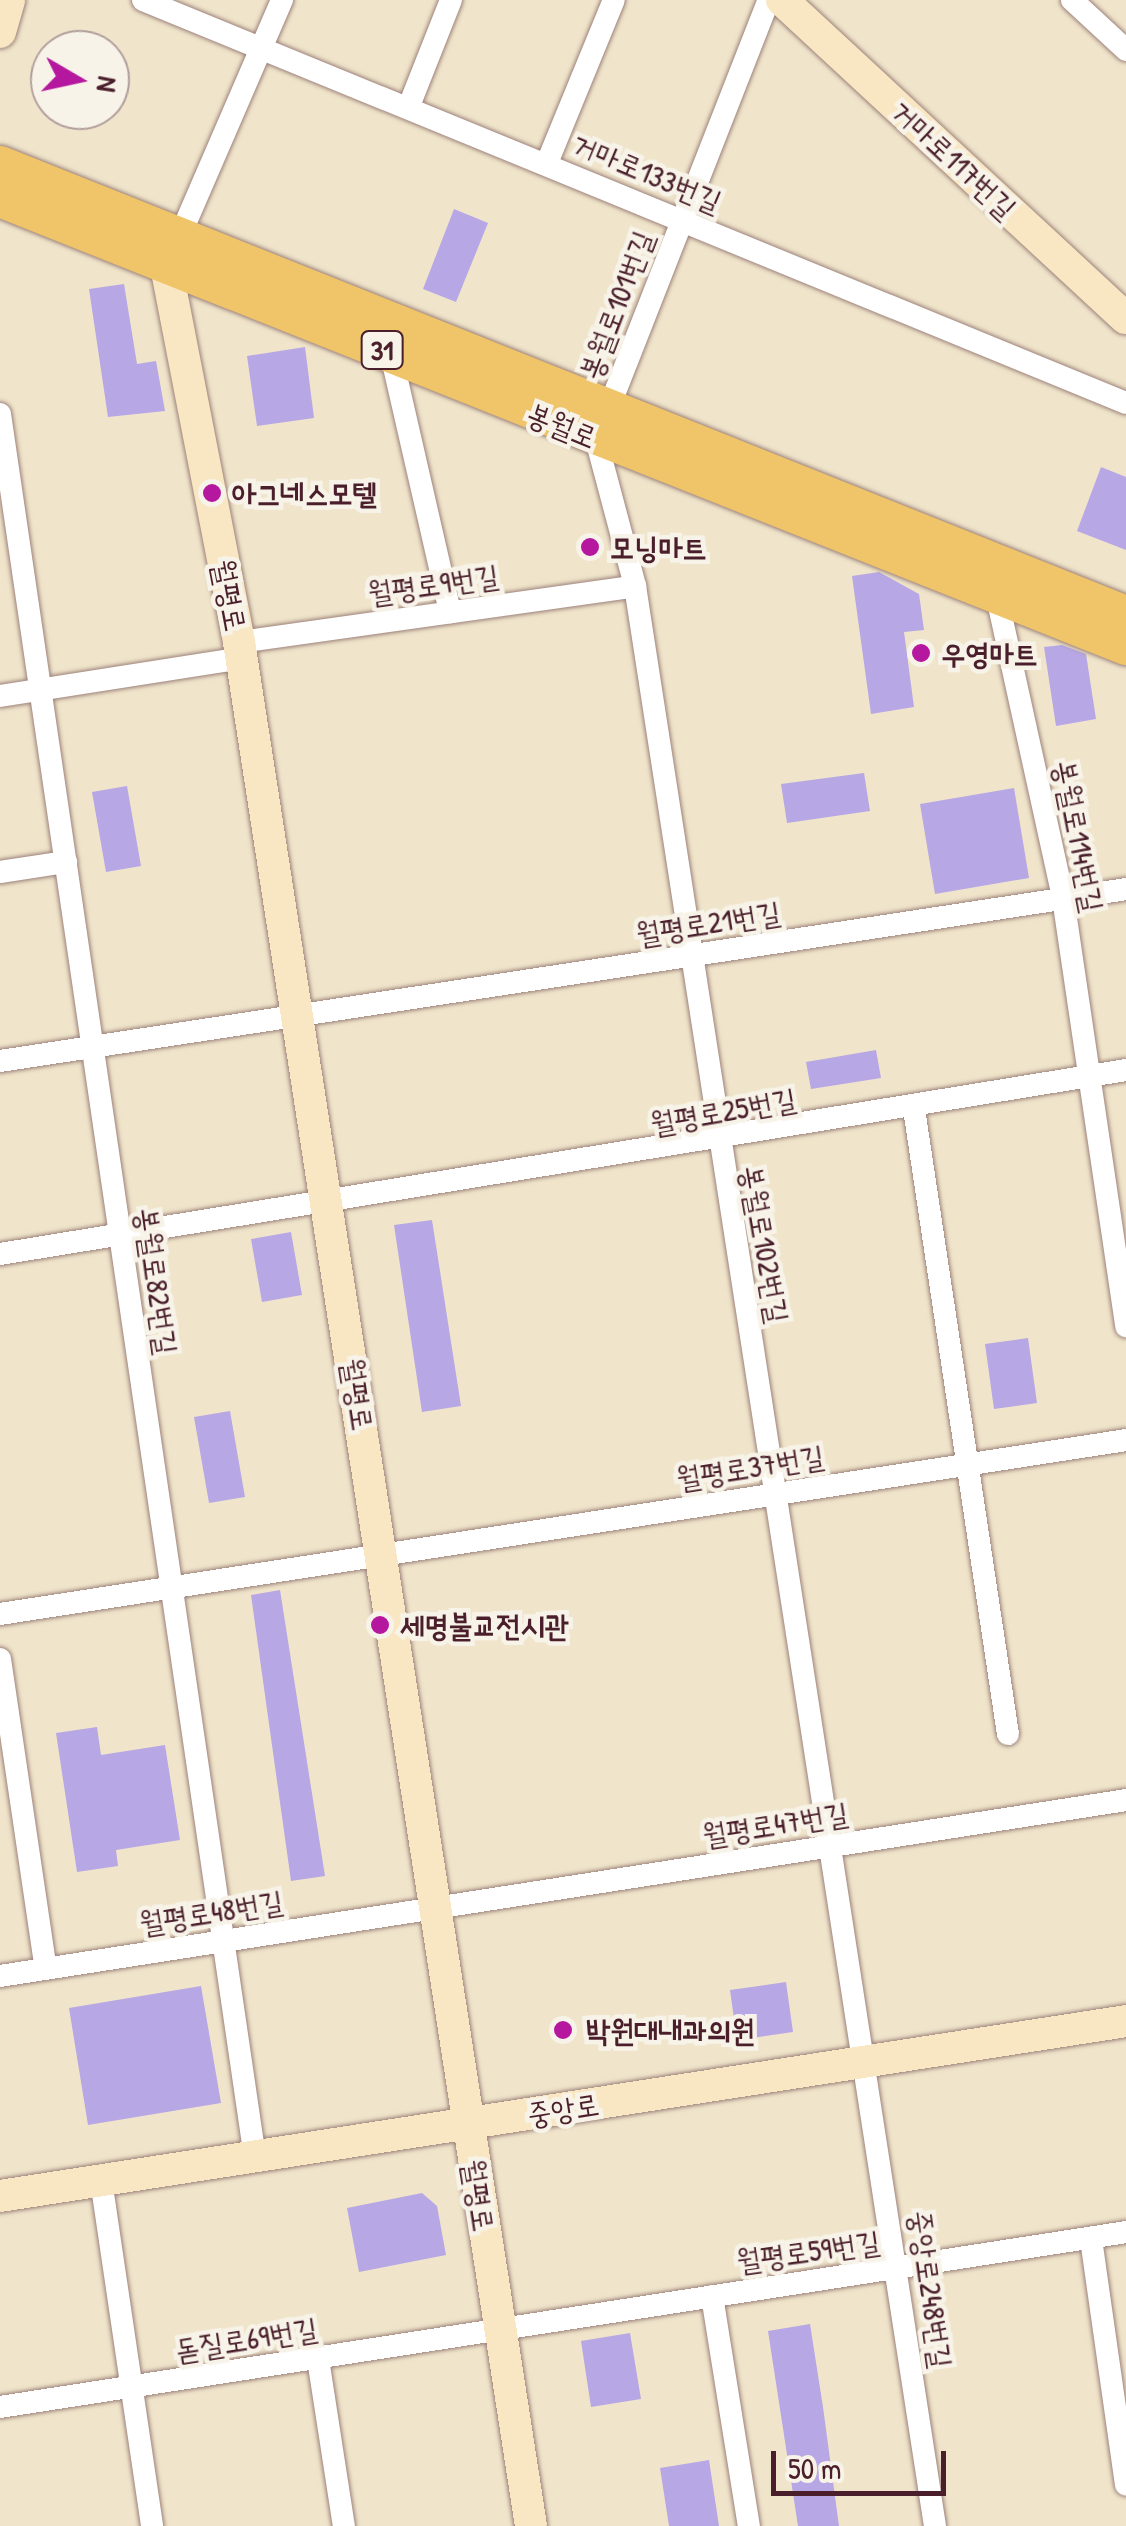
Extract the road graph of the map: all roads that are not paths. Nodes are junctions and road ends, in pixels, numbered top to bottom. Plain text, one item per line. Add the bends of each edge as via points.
1 (9, 0) edge
2 (143, 0) edge
3 (282, 0) edge
4 (452, 0) edge
5 (614, 0) edge
6 (769, 0) edge
7 (782, 0) edge
8 (1072, 0) edge
9 (0, 32) edge
10 (264, 46) junction
11 (1126, 50) edge
12 (409, 106) junction
13 (546, 163) junction
14 (0, 165) edge
15 (0, 198) edge
16 (682, 219) junction
17 (172, 252) junction
18 (1126, 318) edge
19 (391, 354) junction
20 (1126, 403) edge
21 (0, 414) edge
22 (602, 425) junction
23 (678, 455) junction
24 (635, 586) junction
25 (998, 596) junction
26 (450, 612) junction
27 (1126, 615) edge
28 (1126, 646) edge
29 (241, 650) junction
30 (40, 690) junction
31 (0, 696) edge
32 (66, 862) junction
33 (0, 872) edge
34 (1126, 888) edge
35 (1063, 898) junction
36 (692, 956) junction
37 (299, 1016) junction
38 (92, 1047) junction
39 (0, 1061) edge
40 (1126, 1070) edge
41 (1086, 1078) junction
42 (914, 1109) junction
43 (716, 1144) junction
44 (328, 1206) junction
45 (120, 1236) junction
46 (0, 1254) edge
47 (1126, 1326) edge
48 (1126, 1440) edge
49 (966, 1464) junction
50 (779, 1492) junction
51 (383, 1554) junction
52 (172, 1588) junction
53 (0, 1614) edge
54 (0, 1659) edge
55 (1008, 1734) dead end
56 (1126, 1800) edge
57 (829, 1846) junction
58 (432, 1907) junction
59 (223, 1940) junction
60 (46, 1969) junction
61 (0, 1976) edge
62 (1126, 2021) edge
63 (868, 2062) junction
64 (468, 2124) junction
65 (255, 2157) junction
66 (100, 2180) junction
67 (0, 2196) edge
68 (1126, 2232) edge
69 (1091, 2239) junction
70 (898, 2268) junction
71 (712, 2296) junction
72 (500, 2328) junction
73 (318, 2358) junction
74 (132, 2387) junction
75 (0, 2407) edge
76 (1126, 2486) edge
77 (152, 2526) edge
78 (344, 2526) edge
79 (530, 2526) edge
80 (749, 2526) edge
81 (935, 2526) edge

1 - 9 main road
2 - 10 street, 거마로133번길
3 - 10 street
4 - 12 street
5 - 13 street
6 - 16 street, 봉월로101번길
7 - 18 main road, 거마로117번길
8 - 11 street
10 - 12 street, 거마로133번길
10 - 17 street
12 - 13 street, 거마로133번길
13 - 16 street, 거마로133번길
14 - 17 main road
15 - 17 main road, 봉월로 / 31
16 - 20 street, 거마로133번길
16 - 22 street, 봉월로101번길
17 - 19 main road, 봉월로 / 31
17 - 22 main road
17 - 29 main road, 월평로
19 - 22 main road, 봉월로 / 31
19 - 26 street
21 - 30 street, 봉월로82번길
22 - 23 main road, 봉월로 / 31
22 - 24 street, 봉월로102번길
23 - 25 main road, 봉월로 / 31
23 - 27 main road
24 - 26 street, 월평로9번길
24 - 36 street, 봉월로102번길
25 - 28 main road, 봉월로 / 31
25 - 35 street, 봉월로114번길
26 - 29 street, 월평로9번길
29 - 30 street, 월평로9번길
29 - 37 main road, 월평로
30 - 31 street, 월평로9번길
30 - 32 street, 봉월로82번길
32 - 33 street
32 - 38 street, 봉월로82번길
34 - 35 street, 월평로21번길
35 - 36 street, 월평로21번길
35 - 41 street, 봉월로114번길
36 - 37 street, 월평로21번길
36 - 43 street, 봉월로102번길
37 - 38 street, 월평로21번길
37 - 44 main road, 월평로
38 - 39 street, 월평로21번길
38 - 45 street, 봉월로82번길
40 - 41 street, 월평로25번길
41 - 42 street, 월평로25번길
41 - 47 street, 봉월로114번길
42 - 43 street, 월평로25번길
42 - 49 street
43 - 44 street, 월평로25번길
43 - 50 street, 봉월로102번길
44 - 45 street, 월평로25번길
44 - 51 main road, 월평로
45 - 46 street, 월평로25번길
45 - 52 street, 봉월로82번길
48 - 49 street, 월평로37번길
49 - 50 street, 월평로37번길
49 - 55 street
50 - 51 street, 월평로37번길
50 - 57 street, 봉월로102번길
51 - 52 street, 월평로37번길
51 - 58 main road, 월평로
52 - 53 street, 월평로37번길
52 - 59 street, 봉월로82번길
54 - 60 street
56 - 57 street, 월평로47번길
57 - 58 street, 월평로47번길
57 - 63 street, 봉월로102번길
58 - 59 street, 월평로48번길
58 - 64 main road, 월평로
59 - 60 street, 월평로48번길
59 - 65 street, 봉월로82번길
60 - 61 street, 월평로48번길
62 - 63 main road, 중앙로
63 - 64 main road, 중앙로
63 - 70 street, 중앙로248번길
64 - 65 main road, 중앙로
64 - 72 main road, 월평로
65 - 66 main road, 중앙로
66 - 67 main road, 중앙로
66 - 74 street
68 - 69 street, 월평로59번길
69 - 70 street, 월평로59번길
69 - 76 street
70 - 71 street, 월평로59번길
70 - 81 street, 중앙로248번길
71 - 72 street, 월평로59번길
71 - 80 street
72 - 73 street, 돋질로69번길
72 - 79 main road, 월평로
73 - 74 street, 돋질로69번길
73 - 78 street
74 - 75 street, 돋질로69번길
74 - 77 street

